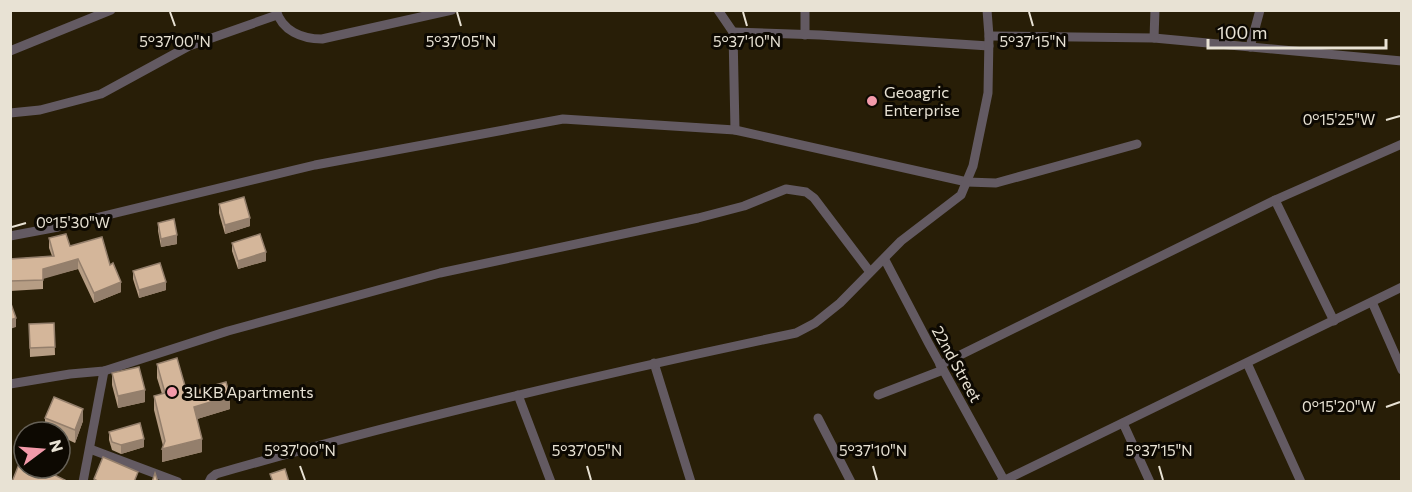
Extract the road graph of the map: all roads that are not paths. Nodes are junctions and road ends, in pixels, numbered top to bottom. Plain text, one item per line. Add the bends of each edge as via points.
1 (111, 10) edge
2 (452, 10) edge
3 (718, 10) edge
4 (805, 10) edge
5 (987, 10) edge
6 (1155, 10) edge
7 (1260, 10) edge
8 (277, 13) edge
9 (733, 32) junction
10 (805, 34) junction
11 (1154, 38) junction
12 (989, 41) junction
13 (1250, 47) junction
14 (10, 51) edge
15 (1401, 61) edge
16 (10, 113) edge
17 (735, 130) junction
18 (1137, 144) dead end
19 (1401, 144) edge
20 (967, 182) junction
21 (1275, 200) junction
22 (10, 236) edge
23 (885, 260) junction
24 (870, 272) junction
25 (1401, 287) edge
26 (1372, 302) junction
27 (1334, 321) junction
28 (654, 363) junction
29 (1247, 363) junction
30 (942, 367) junction
31 (1401, 370) edge
32 (104, 371) junction
33 (10, 384) edge
34 (518, 395) junction
35 (878, 395) dead end
36 (818, 418) dead end
37 (1123, 423) junction
38 (90, 449) junction
39 (1004, 481) edge
40 (83, 482) edge
41 (178, 482) edge
42 (209, 482) edge
43 (551, 482) edge
44 (691, 482) edge
45 (851, 482) edge
46 (1150, 482) edge
47 (1301, 482) edge

1 - 14 street
2 - 8 street via 322,39 290,31
3 - 9 street
4 - 10 street
5 - 12 street
6 - 11 street
7 - 13 street
8 - 16 street via 189,46 101,94 40,110
9 - 10 street
9 - 17 street
10 - 12 street
11 - 12 street
11 - 13 street
12 - 20 street via 988,93 974,166
13 - 15 street
17 - 20 street
17 - 22 street via 563,119 315,165
18 - 20 street via 996,183
19 - 21 street
20 - 23 street via 960,195 902,241
21 - 27 street
21 - 30 street
23 - 24 street
23 - 30 street, 22nd Street
24 - 28 street via 840,303 805,330
24 - 32 street via 814,198 806,192 786,189 744,206 698,218 440,273 228,331
25 - 26 street
26 - 27 street
26 - 31 street
27 - 29 street
28 - 34 street
28 - 44 street
29 - 37 street
29 - 47 street
30 - 35 street
30 - 39 street, 22nd Street
32 - 33 street
32 - 38 street
34 - 42 street via 223,472
34 - 43 street
36 - 45 street
37 - 39 street
37 - 46 street
38 - 40 street
38 - 41 street

